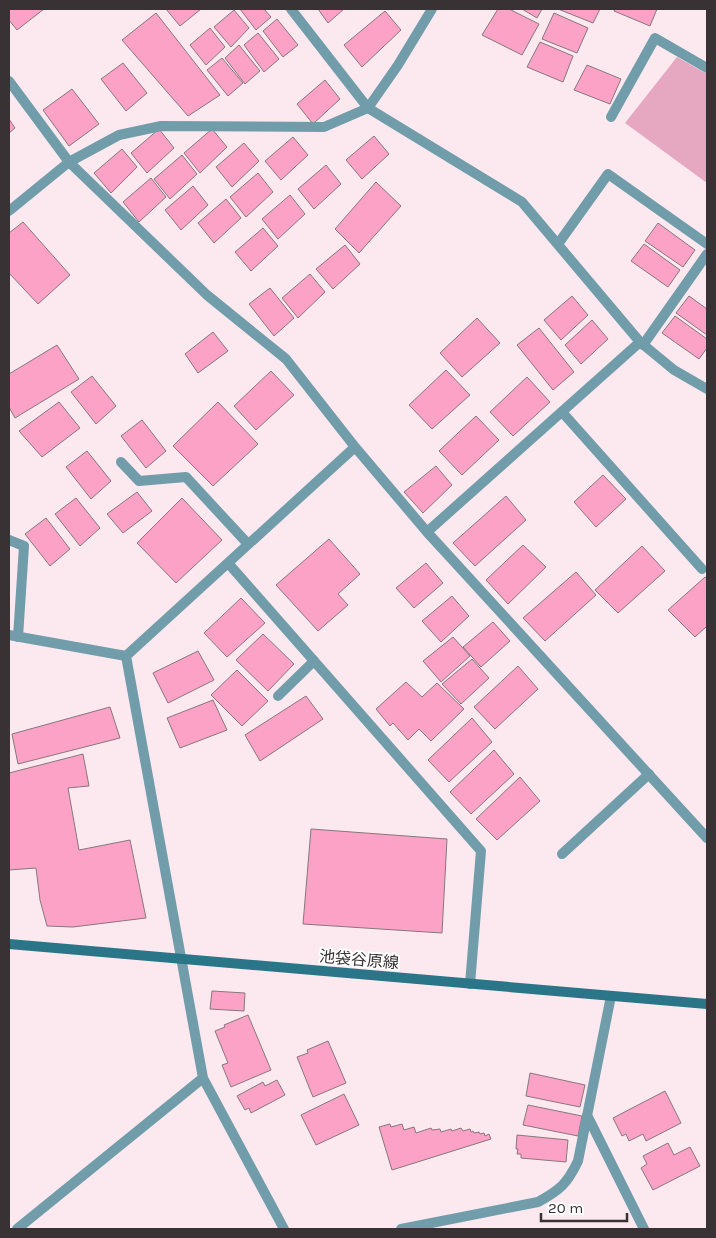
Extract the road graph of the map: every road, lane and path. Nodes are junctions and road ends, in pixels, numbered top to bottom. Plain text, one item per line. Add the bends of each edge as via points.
1 (291, 9) edge
2 (432, 9) edge
3 (707, 68) edge
4 (9, 81) edge
5 (368, 108) junction
6 (611, 117) dead end
7 (69, 162) junction
8 (9, 211) edge
9 (558, 244) junction
10 (707, 244) edge
11 (707, 254) edge
12 (642, 343) junction
13 (707, 389) edge
14 (562, 412) junction
15 (355, 447) junction
16 (121, 462) dead end
17 (427, 532) junction
18 (9, 540) edge
19 (248, 544) junction
20 (228, 563) junction
21 (702, 570) dead end
22 (13, 636) edge
23 (126, 656) junction
24 (314, 661) junction
25 (278, 696) dead end
26 (649, 774) junction
27 (707, 838) edge
28 (562, 854) dead end
29 (9, 944) edge
30 (183, 959) junction
31 (470, 984) junction
32 (611, 996) junction
33 (707, 1004) edge
34 (203, 1078) junction
35 (587, 1115) junction
36 (17, 1229) edge
37 (284, 1229) edge
38 (401, 1229) edge
39 (644, 1229) edge

1 - 5 street
2 - 5 street
3 - 6 street via 655,38
4 - 7 street
5 - 7 street via 324,127 161,126 119,135
5 - 9 street via 522,202
7 - 8 street
7 - 15 street via 207,295 286,359
9 - 10 street via 608,174
9 - 12 street
11 - 12 street
12 - 13 street via 674,370
12 - 14 street
14 - 17 street
14 - 21 street
15 - 17 street
15 - 19 street
16 - 19 street via 139,481 186,477
17 - 26 street
18 - 22 street via 24,546
19 - 20 street
20 - 23 street
20 - 24 street
22 - 23 street
23 - 30 street
24 - 25 street
24 - 31 street via 481,851
26 - 27 street
26 - 28 street
29 - 30 main road, 池袋谷原線
30 - 31 main road, 池袋谷原線
30 - 34 street
31 - 32 main road, 池袋谷原線
32 - 33 main road, 池袋谷原線
32 - 35 street
34 - 36 street
34 - 37 street
35 - 38 street via 578,1161 569,1180 554,1194 538,1202
35 - 39 street

